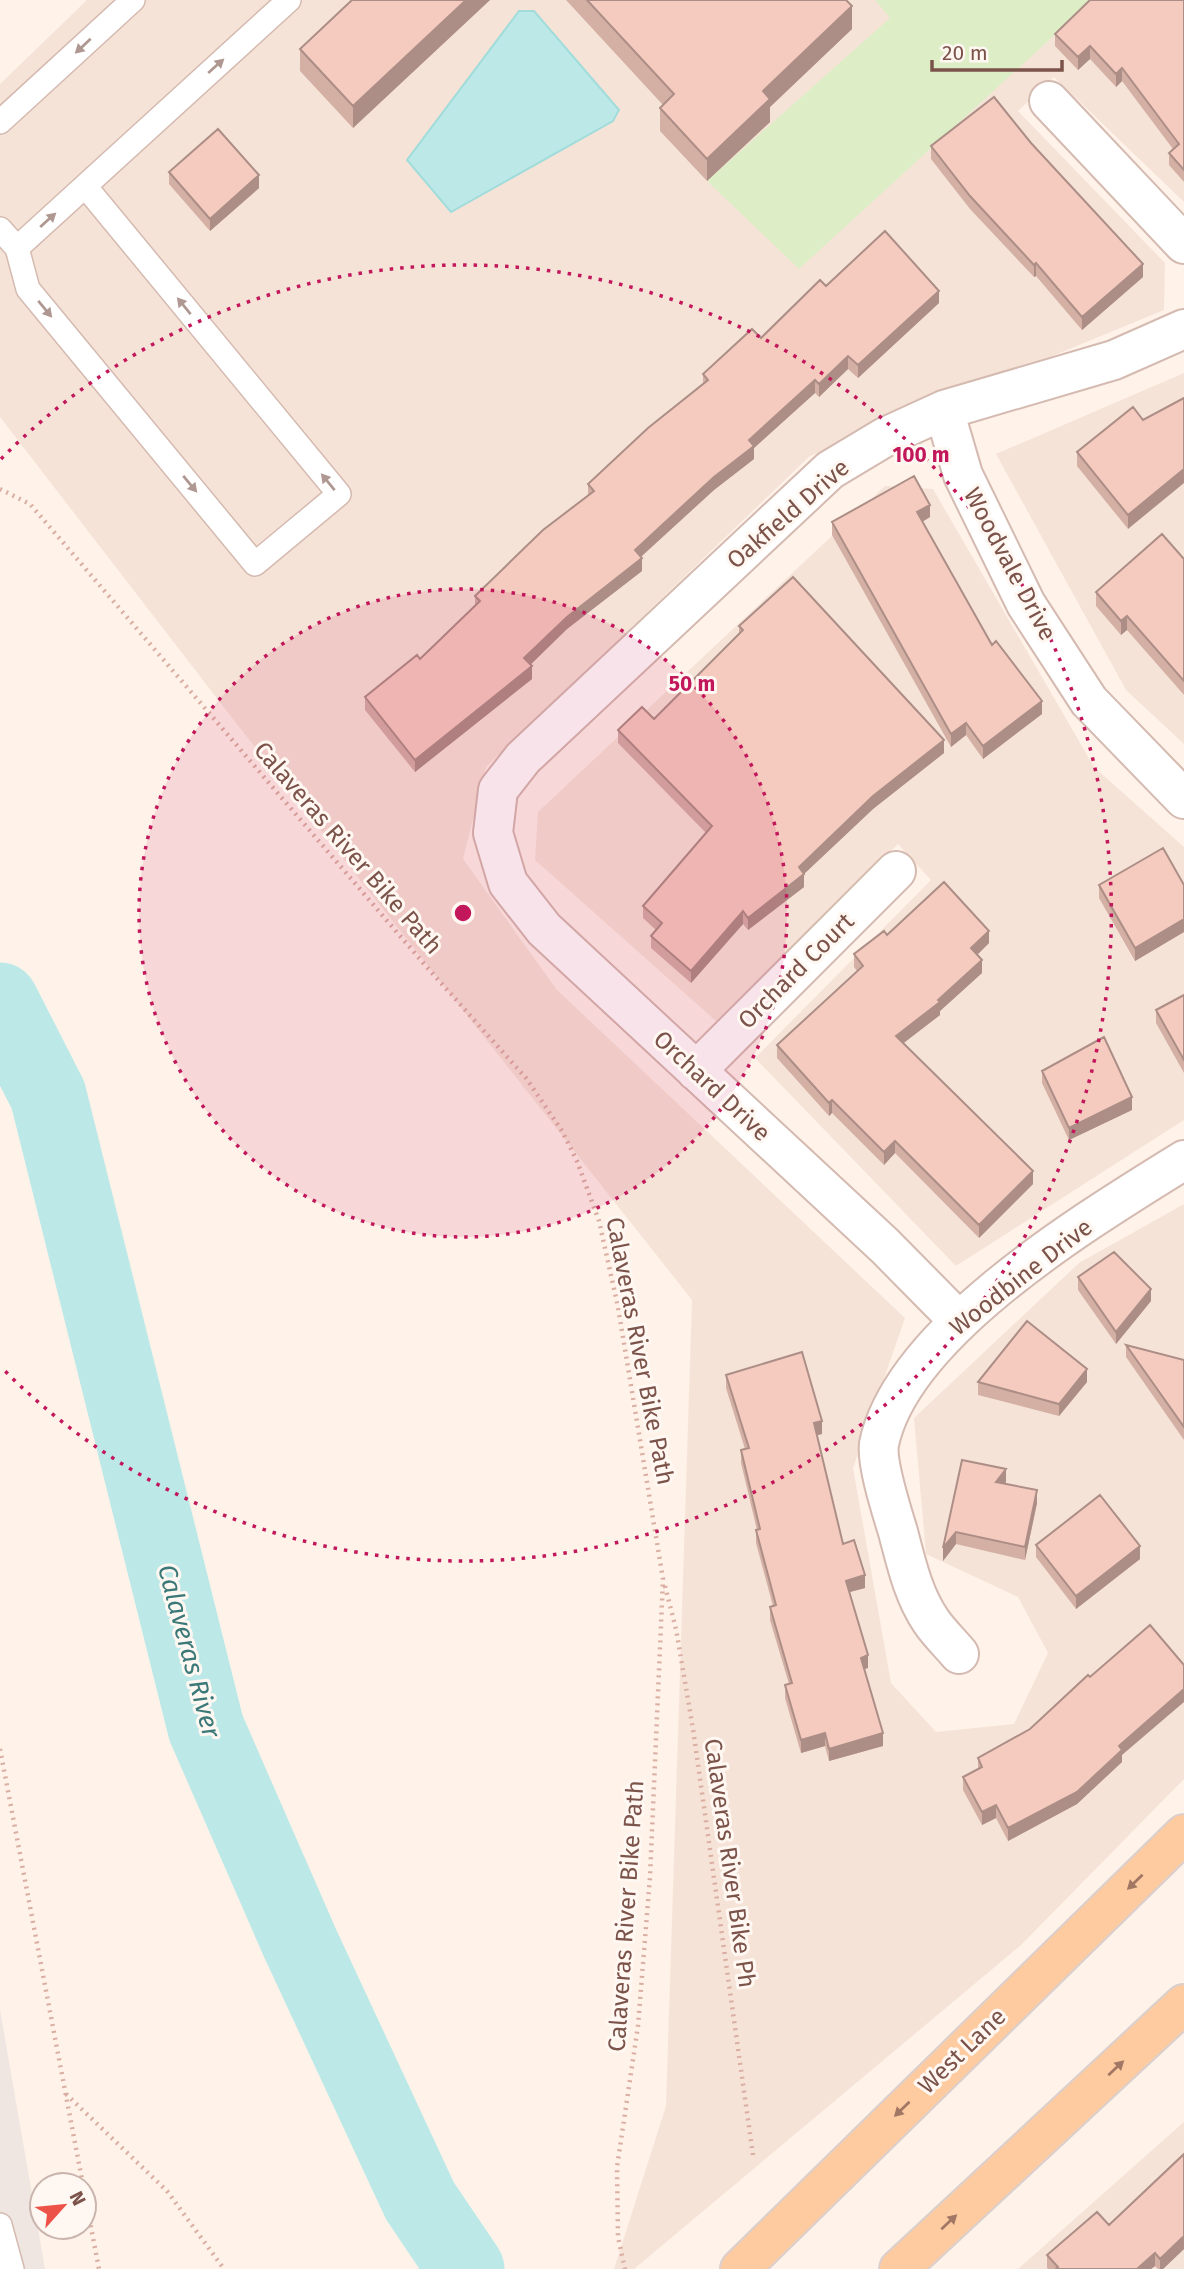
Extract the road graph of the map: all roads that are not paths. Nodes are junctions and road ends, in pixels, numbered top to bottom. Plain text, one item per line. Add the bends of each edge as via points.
1 (133, 0) edge
2 (289, 0) edge
3 (1049, 101) dead end
4 (0, 122) edge
5 (85, 186) junction
6 (0, 229) edge
7 (1184, 244) edge
8 (17, 248) junction
9 (1184, 329) edge
10 (944, 410) junction
11 (1184, 799) edge
12 (493, 833) joint
13 (896, 870) dead end
14 (696, 1071) junction
15 (1184, 1160) edge
16 (959, 1321) junction
17 (959, 1654) dead end
18 (1184, 1834) edge
19 (1184, 2004) edge
20 (0, 2225) edge
21 (745, 2265) edge
22 (12, 2269) edge
23 (900, 2269) edge

1 -> 4 lane
5 -> 2 lane
3 - 7 street
8 -> 5 lane
8 -> 5 lane via 28,289 255,564 339,494
6 - 8 lane
9 - 10 street, Oakfield Drive via 1114,360
10 - 11 street, Woodvale Drive via 963,475 1026,604 1089,701
10 - 12 street, Oakfield Drive via 885,437 831,470 781,516 523,758 498,790
12 - 14 street, Orchard Drive via 508,883 544,929
13 - 14 street, Orchard Court
14 - 16 street, Orchard Drive
15 - 16 street, Woodbine Drive via 1026,1266
16 - 17 street, Woodbine Drive via 919,1365 889,1411 878,1447 912,1582 930,1620
18 -> 21 main road, West Lane
23 -> 19 main road
20 - 22 lane

